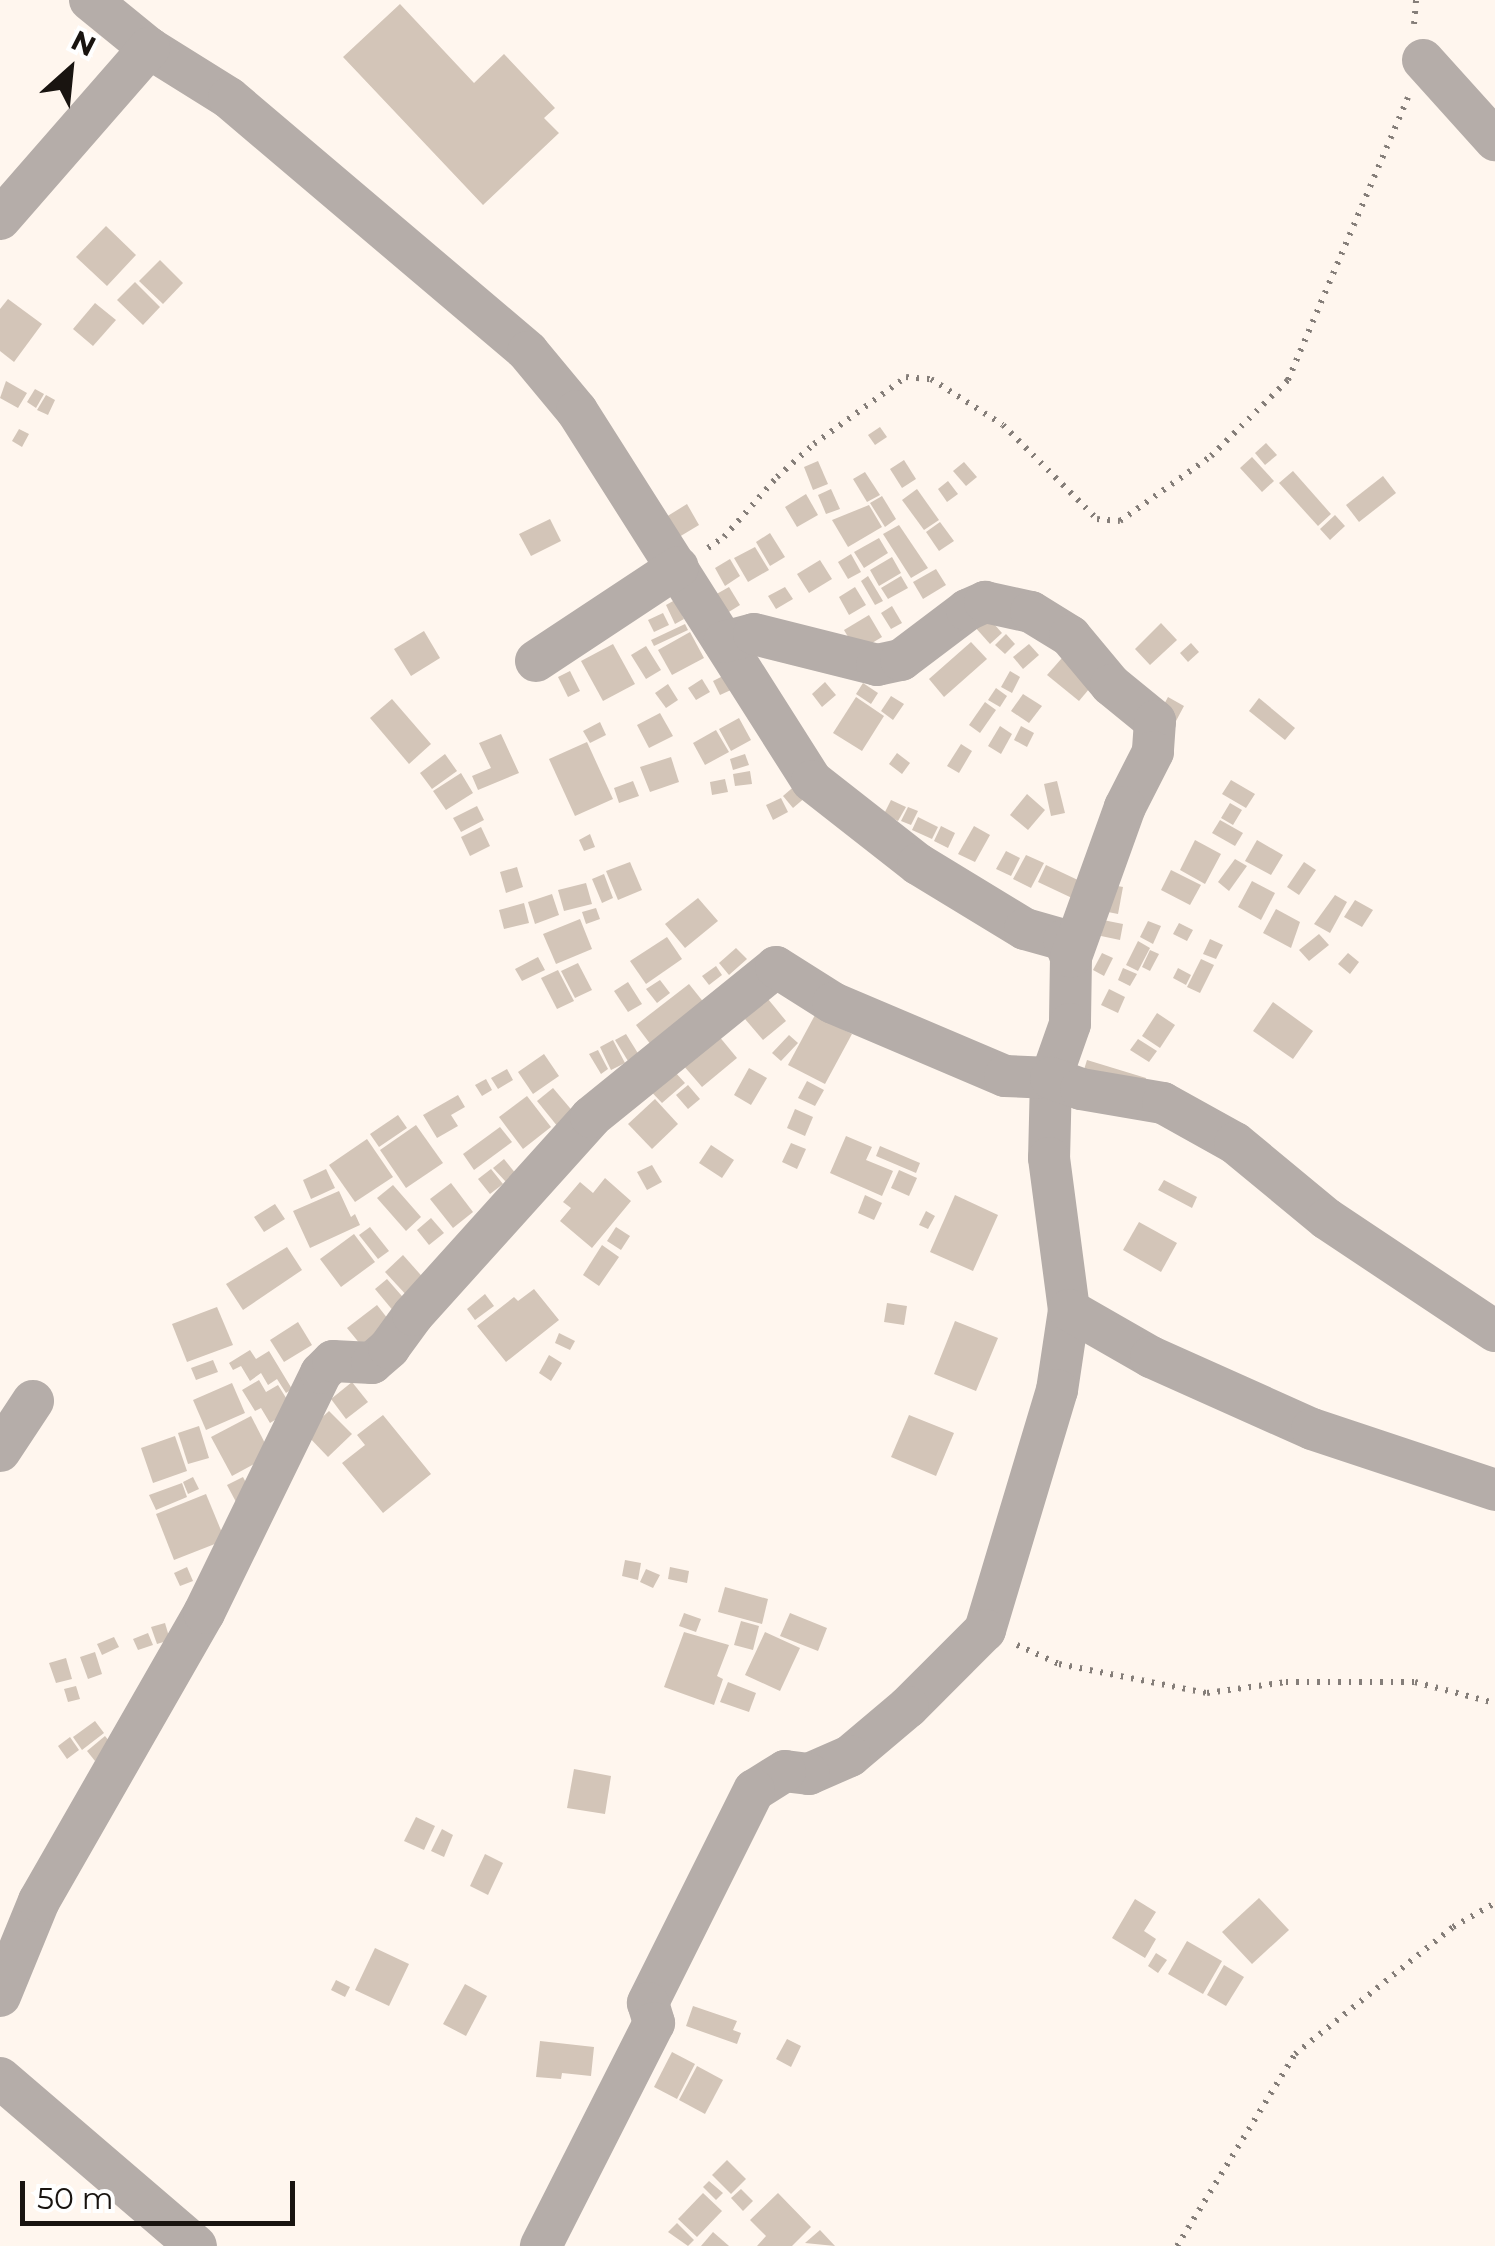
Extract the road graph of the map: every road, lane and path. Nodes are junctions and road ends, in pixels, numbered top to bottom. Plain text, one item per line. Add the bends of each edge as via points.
1 (90, 0) edge
2 (150, 48) junction
3 (1423, 60) joint
4 (1495, 140) edge
5 (0, 220) edge
6 (678, 568) junction
7 (724, 642) junction
8 (536, 661) dead end
9 (1071, 957) junction
10 (1051, 1078) junction
11 (1068, 1310) junction
12 (1495, 1331) edge
13 (33, 1401) dead end
14 (0, 1451) edge
15 (1495, 1490) edge
16 (985, 1630) junction
17 (1495, 1704) edge
18 (1495, 1903) edge
19 (0, 1996) edge
20 (0, 2078) edge
21 (196, 2246) edge
22 (541, 2246) edge
23 (1178, 2246) edge

1 - 2 street
2 - 5 street
2 - 6 street via 243,110 528,352 577,411
3 - 4 street
3 - 6 path via 1288,380 1212,456 1120,522 1097,519 1003,424 930,378 906,377 814,444 724,538
6 - 7 street
6 - 8 street
7 - 9 street via 812,782 918,864 1025,929 1064,940
7 - 9 street via 754,634 877,665 902,660 985,602 1031,612 1070,636 1111,685 1155,721 1153,752 1125,807
9 - 10 street via 1070,1024
10 - 11 street via 1049,1158
10 - 12 street via 1163,1103 1208,1126 1327,1219
10 - 19 street via 1005,1076 940,1051 833,1003 776,967 591,1116 389,1348 372,1363 332,1361 321,1372 204,1613 39,1900
11 - 15 street via 1312,1429
11 - 16 street via 1058,1390
13 - 14 street
16 - 17 path via 1059,1664 1207,1693 1286,1682 1415,1682
16 - 22 street via 850,1756 809,1774 785,1772 754,1790 648,2003 654,2023
18 - 23 path via 1452,1927 1295,2054
20 - 21 street

